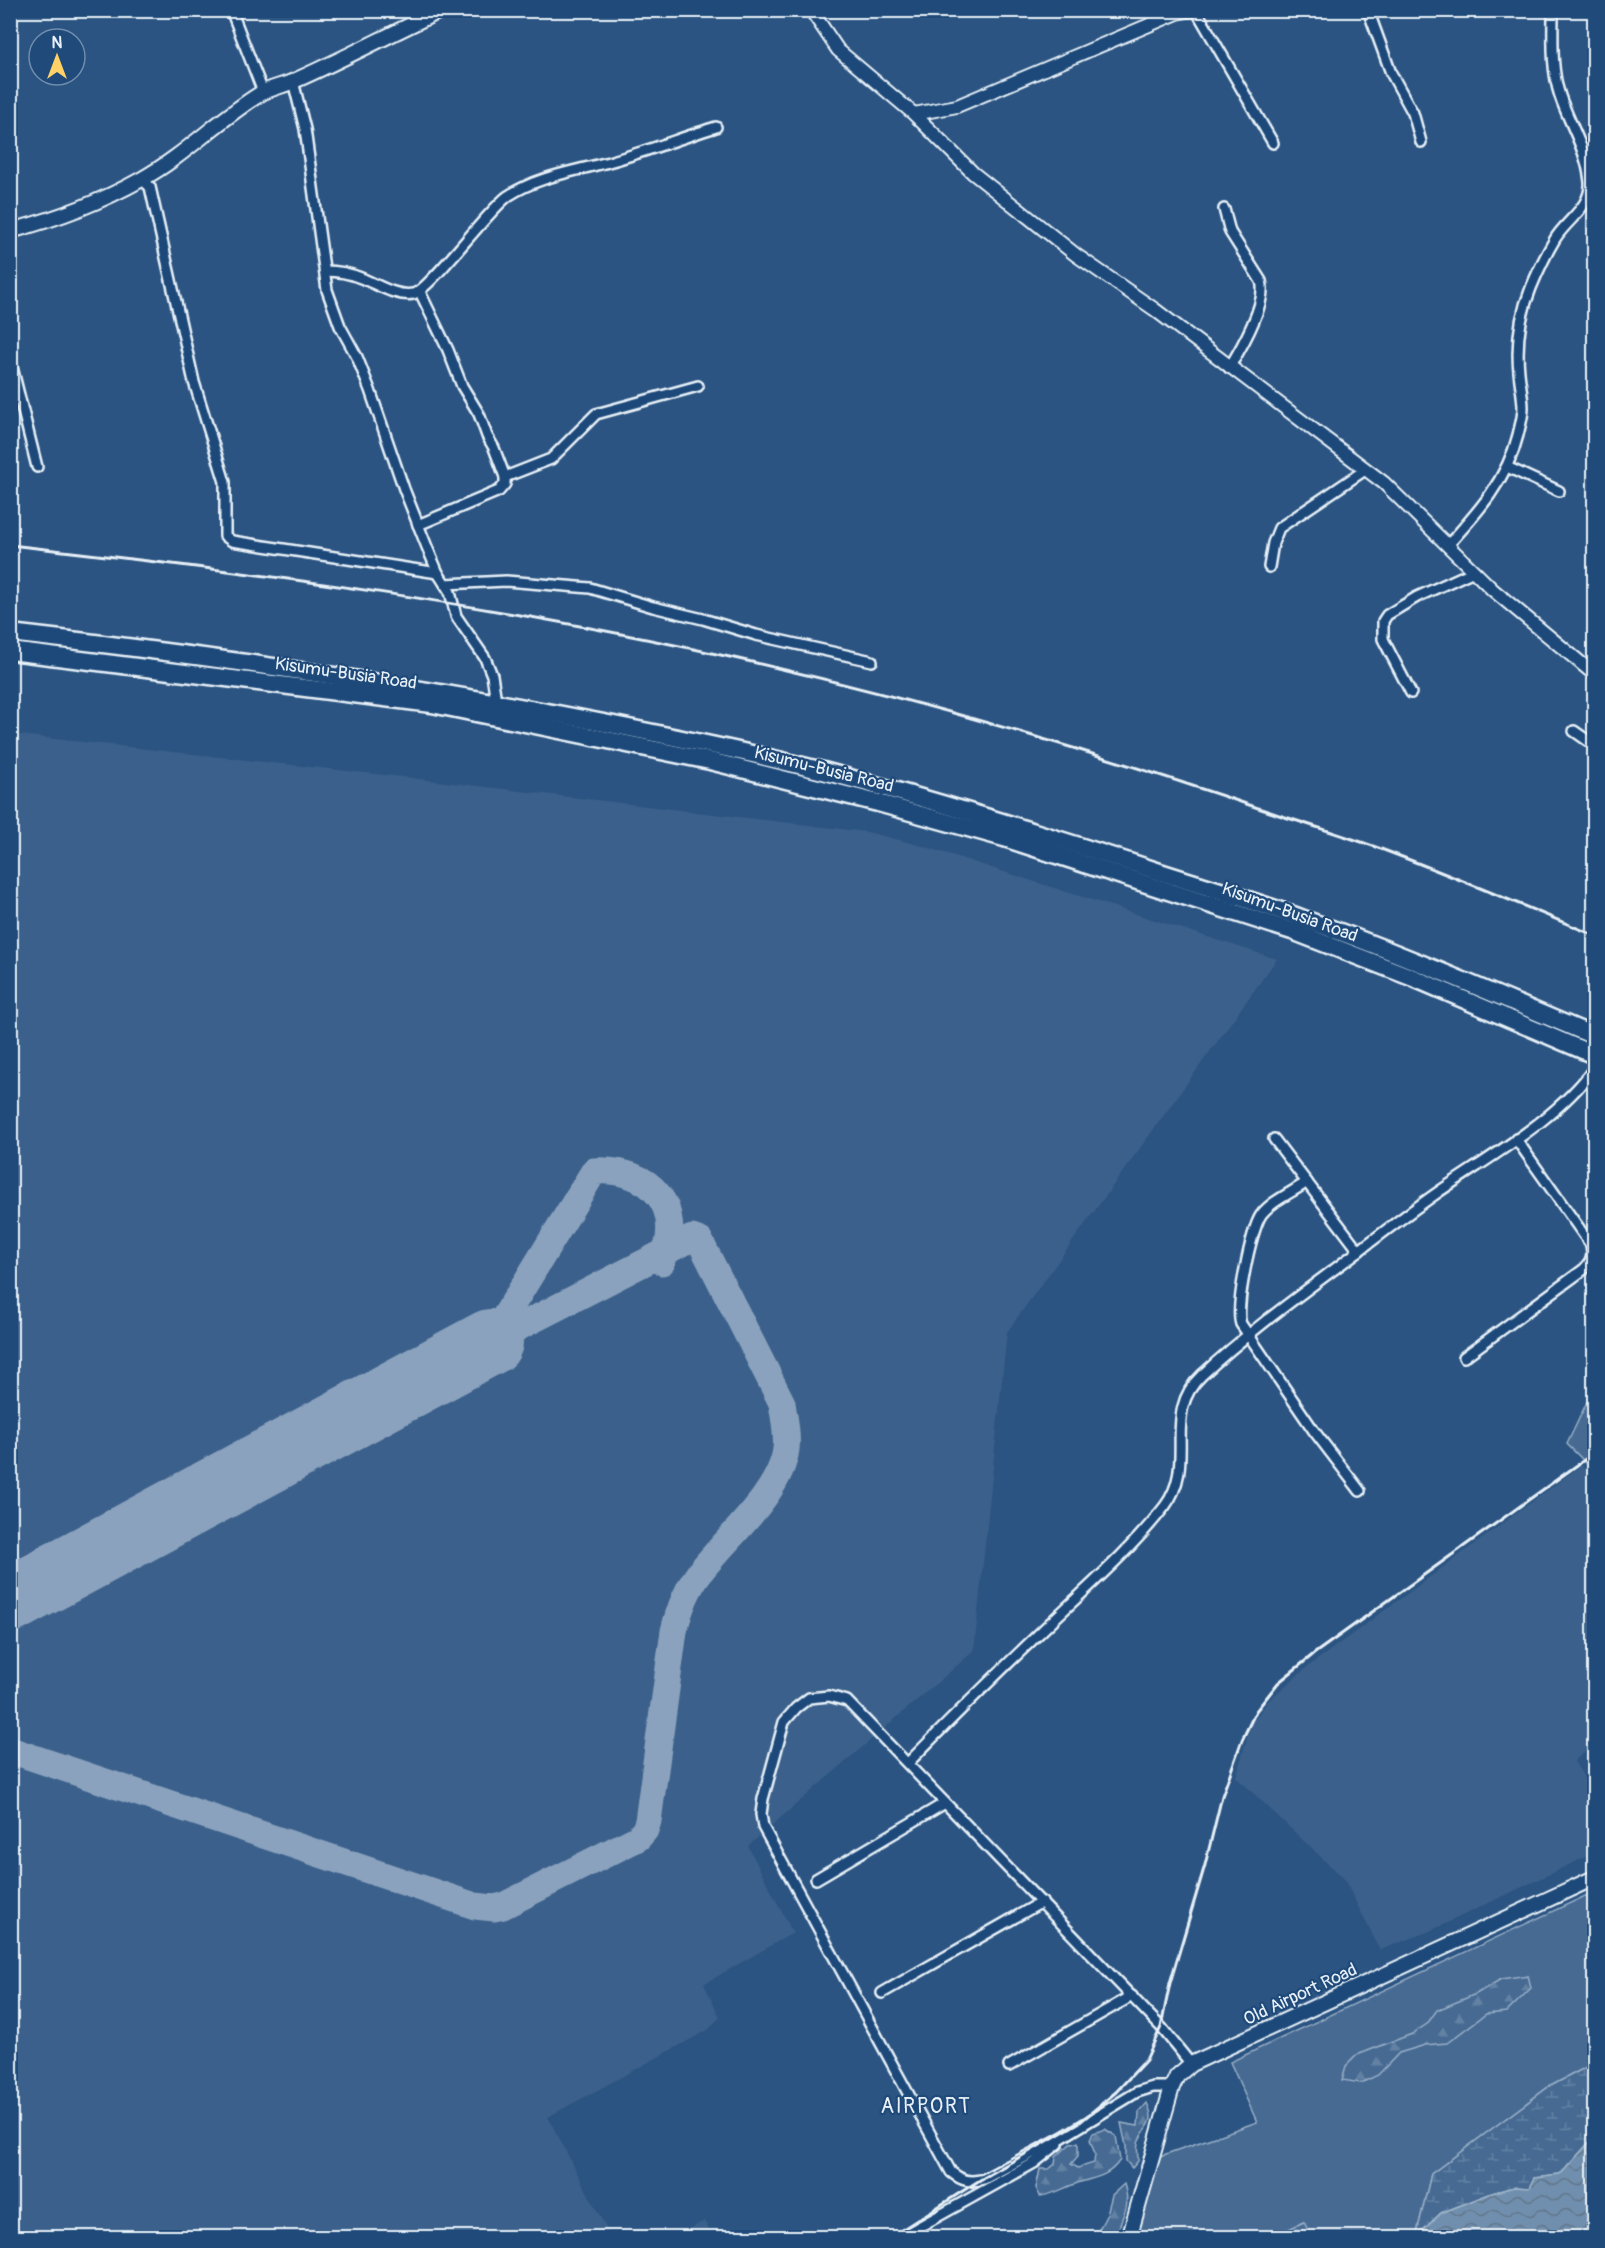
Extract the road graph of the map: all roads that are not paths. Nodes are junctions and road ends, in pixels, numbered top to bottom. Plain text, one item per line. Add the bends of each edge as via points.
1 (231, 10) edge
2 (442, 10) edge
3 (811, 10) edge
4 (1194, 10) edge
5 (1368, 10) edge
6 (1553, 10) edge
7 (293, 81) junction
8 (263, 92) junction
9 (914, 114) junction
10 (716, 127) dead end
11 (1421, 142) dead end
12 (1273, 143) dead end
13 (142, 179) junction
14 (1224, 209) dead end
15 (10, 231) edge
16 (325, 271) junction
17 (420, 292) junction
18 (10, 359) edge
19 (1229, 368) junction
20 (699, 386) dead end
21 (37, 467) dead end
22 (1507, 468) junction
23 (1365, 470) junction
24 (505, 477) junction
25 (1558, 491) dead end
26 (418, 525) junction
27 (1448, 545) junction
28 (1269, 567) dead end
29 (1474, 571) junction
30 (438, 573) junction
31 (445, 584) junction
32 (10, 633) edge
33 (10, 651) edge
34 (872, 661) dead end
35 (1594, 674) edge
36 (1411, 693) dead end
37 (496, 701) junction
38 (1574, 731) dead end
39 (1594, 745) edge
40 (1594, 1036) edge
41 (1594, 1055) edge
42 (1594, 1068) edge
43 (1274, 1139) dead end
44 (1516, 1139) junction
45 (1307, 1182) junction
46 (1359, 1251) junction
47 (1250, 1335) junction
48 (1464, 1357) dead end
49 (1360, 1491) dead end
50 (908, 1763) junction
51 (945, 1803) junction
52 (1594, 1878) edge
53 (816, 1879) dead end
54 (1042, 1902) junction
55 (882, 1993) dead end
56 (1132, 1996) junction
57 (1191, 2064) junction
58 (1009, 2066) dead end
59 (1172, 2087) junction
60 (1064, 2137) junction
61 (899, 2238) edge
62 (1129, 2238) edge

1 - 8 street
2 - 7 main road
3 - 9 street via 838,50
4 - 9 street via 1180,12 957,106
4 - 12 street
5 - 11 street via 1391,73 1413,113
6 - 22 street via 1554,70 1587,166 1590,191 1574,219 1556,236 1523,310 1517,346 1523,410
7 - 8 main road
7 - 16 street via 305,129
8 - 13 main road
9 - 19 street via 973,173
10 - 17 street via 534,182 507,197
13 - 15 main road via 65,215
13 - 30 street via 150,187 194,382 225,482 225,536 232,541
14 - 19 street via 1230,232 1262,281 1263,291
16 - 17 street via 340,272 392,291
16 - 26 street via 327,290 370,390
17 - 24 street
18 - 21 street
19 - 23 street
20 - 24 street via 596,414 551,459
22 - 25 street
22 - 27 street via 1488,500
23 - 27 street via 1384,483
23 - 28 street via 1279,528 1272,543
24 - 26 street via 499,490
26 - 30 street
27 - 29 street
29 - 35 street
29 - 36 street via 1417,597 1383,621 1383,639
30 - 31 street
31 - 34 street via 506,581 590,588 756,635
31 - 37 street via 456,616 489,667
32 - 37 highway, Kisumu-Busia Road
33 - 41 highway, Kisumu-Busia Road via 432,704 710,761 855,797 1004,838 1295,932
37 - 40 highway, Kisumu-Busia Road via 820,770 1011,823 1304,919
38 - 39 street
42 - 44 street via 1564,1102
43 - 45 street
44 - 46 street
44 - 48 street via 1591,1245 1593,1255 1583,1270
45 - 46 street
45 - 47 street via 1266,1210 1256,1226 1238,1317
46 - 47 street
47 - 49 street via 1314,1431
47 - 50 street via 1201,1376 1184,1400 1180,1477 1164,1507 1113,1564
50 - 51 street
50 - 60 street via 847,1701 829,1696 809,1698 784,1722 763,1799 763,1827 951,2172 971,2182 984,2179
51 - 53 street
51 - 54 street
52 - 57 main road, Old Airport Road
54 - 55 street
54 - 56 street
56 - 57 street
56 - 58 street
57 - 59 main road, Old Airport Road via 1177,2076
59 - 60 street via 1137,2092
59 - 62 main road, Old Airport Road
60 - 61 street via 1034,2163

